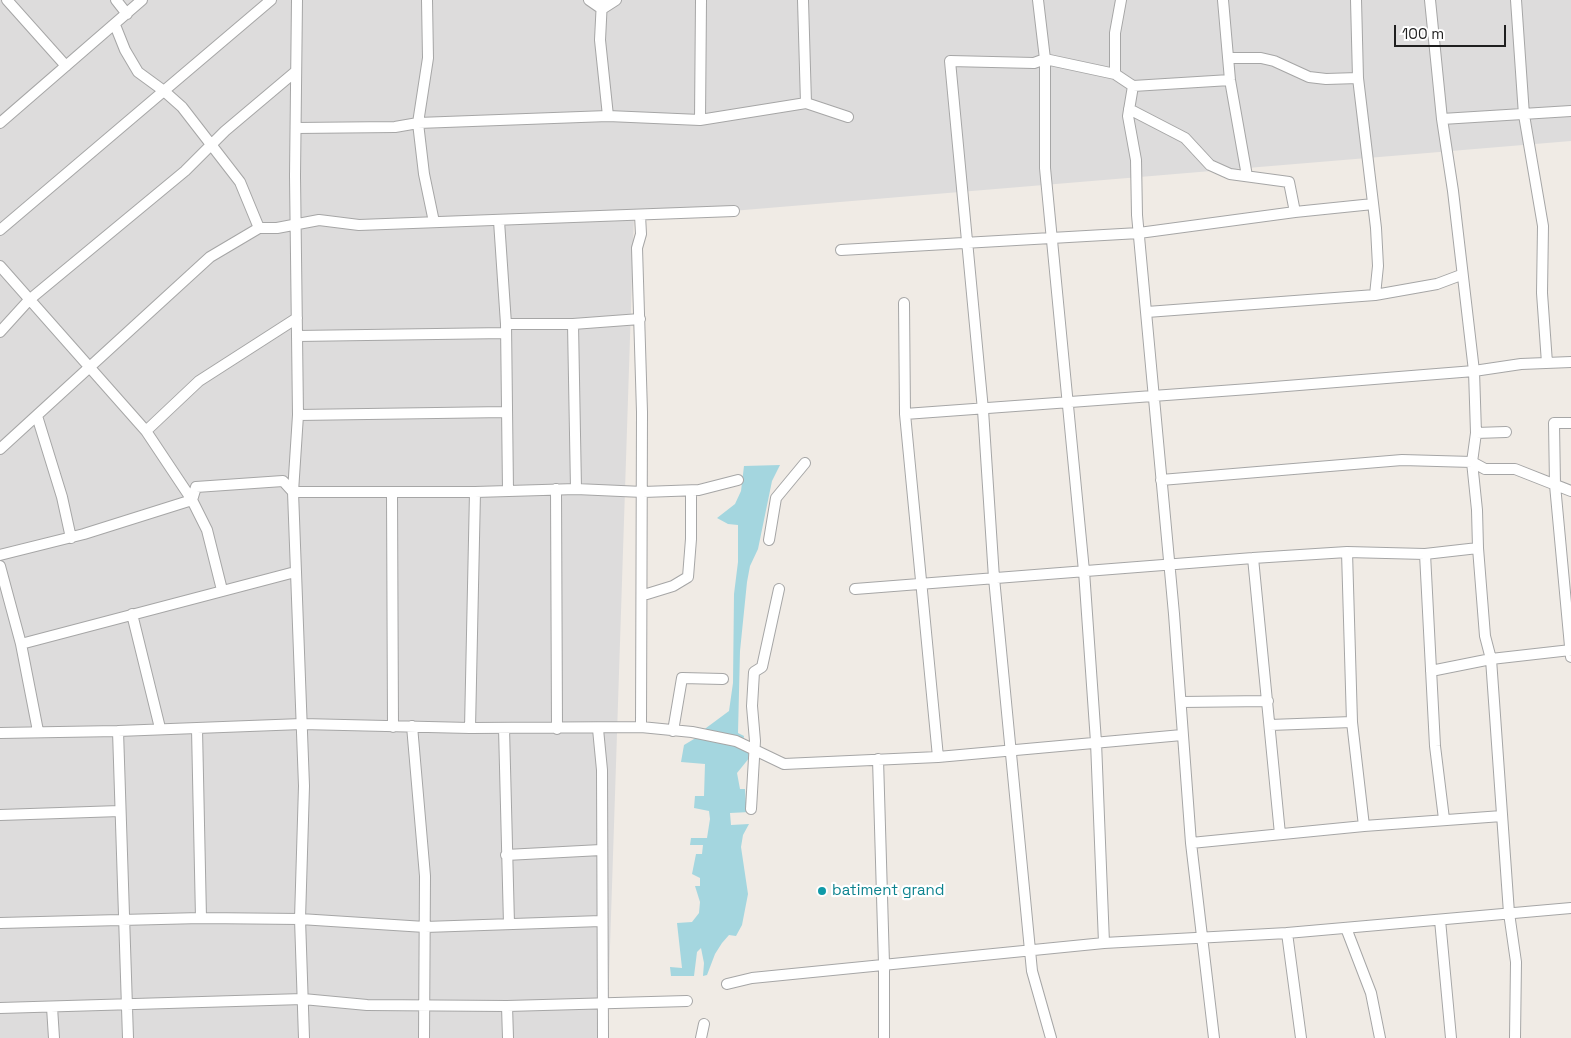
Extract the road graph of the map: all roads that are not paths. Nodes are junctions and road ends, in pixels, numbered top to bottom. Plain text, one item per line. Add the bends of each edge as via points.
1 (7, 0) edge
2 (116, 0) edge
3 (142, 0) edge
4 (271, 0) edge
5 (297, 0) edge
6 (427, 0) edge
7 (589, 0) edge
8 (616, 0) edge
9 (701, 0) edge
10 (804, 0) edge
11 (1038, 0) edge
12 (1120, 0) edge
13 (1224, 0) edge
14 (1356, 0) edge
15 (1430, 0) edge
16 (1516, 0) edge
17 (602, 4) edge
18 (127, 14) junction
19 (115, 25) junction
20 (1229, 58) junction
21 (1045, 60) junction
22 (66, 66) junction
23 (295, 72) junction
24 (1115, 74) junction
25 (1358, 78) junction
26 (1230, 80) junction
27 (1132, 86) junction
28 (164, 91) junction
29 (806, 103) junction
30 (1129, 109) junction
31 (1571, 111) edge
32 (1524, 115) junction
33 (608, 116) junction
34 (848, 117) dead end
35 (1442, 118) junction
36 (700, 120) junction
37 (1, 121) edge
38 (418, 123) junction
39 (296, 128) junction
40 (212, 144) junction
41 (1247, 176) junction
42 (1373, 204) junction
43 (734, 211) dead end
44 (1295, 212) junction
45 (640, 215) junction
46 (499, 220) junction
47 (434, 222) junction
48 (295, 224) junction
49 (260, 228) junction
50 (0, 230) edge
51 (1139, 233) junction
52 (1054, 238) junction
53 (966, 243) junction
54 (841, 250) dead end
55 (0, 266) edge
56 (1461, 275) junction
57 (1375, 295) junction
58 (30, 300) junction
59 (904, 303) dead end
60 (1147, 312) junction
61 (297, 318) junction
62 (640, 319) junction
63 (574, 324) junction
64 (506, 328) junction
65 (0, 332) edge
66 (297, 336) junction
67 (1571, 362) edge
68 (1547, 363) junction
69 (89, 368) junction
70 (1474, 372) junction
71 (1153, 396) junction
72 (1068, 403) junction
73 (984, 410) junction
74 (506, 412) junction
75 (298, 414) junction
76 (906, 414) junction
77 (36, 416) junction
78 (1571, 424) edge
79 (146, 431) junction
80 (1506, 432) dead end
81 (1476, 433) junction
82 (0, 449) edge
83 (1472, 462) junction
84 (805, 463) dead end
85 (738, 480) dead end
86 (1161, 480) junction
87 (1555, 486) junction
88 (556, 489) junction
89 (576, 489) junction
90 (508, 491) junction
91 (691, 491) junction
92 (1571, 491) edge
93 (293, 492) junction
94 (392, 492) junction
95 (475, 492) junction
96 (642, 492) junction
97 (192, 500) junction
98 (71, 538) junction
99 (768, 540) dead end
100 (1478, 548) junction
101 (1347, 552) junction
102 (1425, 554) junction
103 (0, 555) edge
104 (1253, 558) junction
105 (1168, 564) junction
106 (0, 566) edge
107 (1084, 571) junction
108 (296, 572) junction
109 (994, 578) junction
110 (922, 584) junction
111 (1568, 584) edge
112 (779, 589) dead end
113 (855, 589) dead end
114 (222, 590) junction
115 (647, 594) dead end
116 (132, 614) junction
117 (21, 644) junction
118 (1571, 650) edge
119 (1571, 657) edge
120 (1491, 659) junction
121 (1431, 671) junction
122 (722, 679) dead end
123 (1268, 701) junction
124 (1181, 702) junction
125 (1352, 722) junction
126 (302, 724) junction
127 (1270, 725) junction
128 (412, 726) junction
129 (393, 727) junction
130 (642, 727) junction
131 (160, 728) junction
132 (197, 728) junction
133 (470, 728) junction
134 (504, 728) junction
135 (598, 728) junction
136 (557, 729) junction
137 (118, 731) junction
138 (673, 731) junction
139 (38, 732) junction
140 (0, 733) edge
141 (1182, 735) junction
142 (1096, 742) junction
143 (755, 750) junction
144 (1012, 750) junction
145 (938, 757) junction
146 (878, 759) junction
147 (751, 809) dead end
148 (120, 811) junction
149 (0, 815) edge
150 (1502, 816) junction
151 (1444, 819) junction
152 (1364, 826) junction
153 (1280, 834) junction
154 (1191, 843) junction
155 (601, 850) junction
156 (506, 855) junction
157 (1571, 908) edge
158 (1509, 913) junction
159 (201, 918) junction
160 (300, 919) junction
161 (123, 920) junction
162 (1440, 920) junction
163 (601, 921) junction
164 (0, 923) edge
165 (509, 924) junction
166 (426, 927) junction
167 (1346, 928) junction
168 (1287, 933) junction
169 (1201, 938) junction
170 (1104, 943) junction
171 (1030, 950) junction
172 (884, 964) junction
173 (727, 984) dead end
174 (303, 999) junction
175 (687, 1001) dead end
176 (127, 1004) junction
177 (602, 1005) junction
178 (425, 1006) junction
179 (507, 1006) junction
180 (52, 1007) junction
181 (0, 1008) edge
182 (704, 1024) dead end
183 (54, 1038) edge
184 (128, 1038) edge
185 (304, 1038) edge
186 (424, 1038) edge
187 (508, 1038) edge
188 (603, 1038) edge
189 (701, 1038) edge
190 (884, 1038) edge
191 (1050, 1038) edge
192 (1214, 1038) edge
193 (1301, 1038) edge
194 (1380, 1038) edge
195 (1451, 1038) edge
196 (1515, 1038) edge

1 - 22 street
2 - 18 street
3 - 18 street
4 - 28 street
5 - 23 street
6 - 38 street via 428,58
7 - 17 street
8 - 17 street
9 - 36 street
10 - 29 street
11 - 21 street
12 - 24 street via 1115,33
13 - 20 street
14 - 25 street
15 - 35 street
16 - 32 street
17 - 33 street via 600,40
18 - 19 street
19 - 22 street
19 - 28 street via 138,72
20 - 25 street via 1261,58 1309,77 1326,80
20 - 26 street
21 - 24 street
21 - 52 street via 1045,168
21 - 53 street via 1034,63 950,61
22 - 37 street
23 - 39 street
23 - 40 street
24 - 27 street
25 - 42 street
26 - 27 street
26 - 41 street
27 - 30 street
28 - 40 street
28 - 50 street
29 - 34 street
29 - 36 street
30 - 41 street via 1185,138 1210,165 1230,174
30 - 51 street via 1136,160
31 - 32 street
32 - 35 street
32 - 68 street via 1543,226 1542,293
33 - 36 street
33 - 38 street
35 - 56 street
38 - 39 street via 395,127
38 - 47 street
39 - 48 street
40 - 49 street via 240,182
40 - 58 street via 185,171
41 - 44 street via 1290,182
42 - 44 street
42 - 57 street via 1378,266
43 - 45 street
44 - 51 street
45 - 46 street
45 - 62 street
46 - 47 street
46 - 64 street
47 - 48 street via 359,225 320,220
48 - 49 street
48 - 61 street
49 - 69 street via 210,257
51 - 52 street
51 - 60 street
52 - 53 street
52 - 72 street
53 - 54 street
53 - 73 street
55 - 58 street
56 - 57 street via 1437,284
56 - 70 street
57 - 60 street
58 - 65 street
58 - 69 street
59 - 76 street
60 - 71 street
61 - 66 street
61 - 79 street via 199,381
62 - 63 street
62 - 96 street
63 - 64 street
63 - 89 street
64 - 66 street
64 - 74 street
66 - 75 street
67 - 68 street
68 - 70 street
69 - 77 street
69 - 79 street
70 - 71 street
70 - 81 street
71 - 72 street
71 - 86 street
72 - 73 street
72 - 107 street
73 - 76 street
73 - 109 street
74 - 75 street
74 - 90 street
75 - 93 street
76 - 110 street
77 - 82 street
77 - 98 street via 62,497
78 - 87 street via 1554,424
79 - 97 street
80 - 81 street
81 - 83 street
83 - 86 street via 1402,460
83 - 87 street via 1485,469 1514,469
83 - 100 street
84 - 99 street via 776,498
85 - 91 street
86 - 105 street
87 - 92 street
87 - 111 street
88 - 89 street
88 - 90 street
88 - 136 street
89 - 96 street
90 - 95 street
91 - 96 street
91 - 115 street via 688,577 673,586
93 - 94 street
93 - 97 street via 282,481 243,482 196,487
93 - 108 street
94 - 95 street
94 - 129 street
95 - 133 street
96 - 130 street
97 - 98 street
97 - 114 street via 207,530
98 - 103 street
100 - 102 street
100 - 120 street via 1485,636
101 - 102 street
101 - 104 street
101 - 125 street
102 - 121 street
104 - 105 street
104 - 123 street
105 - 107 street
105 - 124 street
106 - 117 street
107 - 109 street
107 - 142 street
108 - 114 street
108 - 126 street
109 - 110 street
109 - 144 street
110 - 113 street
110 - 145 street
111 - 118 street
112 - 143 street via 762,667 754,672
114 - 116 street
116 - 117 street
116 - 131 street
117 - 139 street
118 - 119 street
118 - 120 street
120 - 121 street
120 - 150 street
121 - 151 street via 1435,746
122 - 138 street via 682,678
123 - 124 street
123 - 127 street
124 - 141 street
125 - 127 street
125 - 152 street
126 - 129 street
126 - 132 street
126 - 160 street via 304,786
127 - 153 street
128 - 129 street
128 - 133 street
128 - 166 street via 425,876
130 - 135 street
130 - 138 street
131 - 132 street
131 - 137 street
132 - 159 street
133 - 134 street
134 - 136 street
134 - 156 street
135 - 136 street
135 - 155 street via 602,770
137 - 139 street
137 - 148 street
138 - 143 street via 716,736
139 - 140 street
141 - 142 street
141 - 154 street
142 - 144 street
142 - 170 street
143 - 146 street via 784,764
143 - 147 street
144 - 145 street
144 - 171 street
145 - 146 street
146 - 172 street
148 - 149 street
148 - 161 street
150 - 151 street
150 - 158 street
151 - 152 street
152 - 153 street
153 - 154 street
154 - 169 street
155 - 156 street
155 - 163 street
156 - 165 street
157 - 158 street
158 - 162 street
158 - 196 street via 1516,962
159 - 160 street
159 - 161 street
160 - 166 street
160 - 174 street
161 - 164 street
161 - 176 street
162 - 167 street
162 - 195 street
163 - 165 street
163 - 177 street
165 - 166 street
166 - 178 street
167 - 168 street
167 - 194 street via 1372,993
168 - 169 street
168 - 193 street
169 - 170 street
169 - 192 street
170 - 171 street
171 - 172 street
171 - 191 street via 1032,971
172 - 173 street via 752,978
172 - 190 street
174 - 176 street
174 - 178 street
174 - 185 street
175 - 177 street
176 - 180 street
176 - 184 street
177 - 179 street
177 - 188 street
178 - 179 street
178 - 186 street
179 - 187 street
180 - 181 street
180 - 183 street
182 - 189 street

